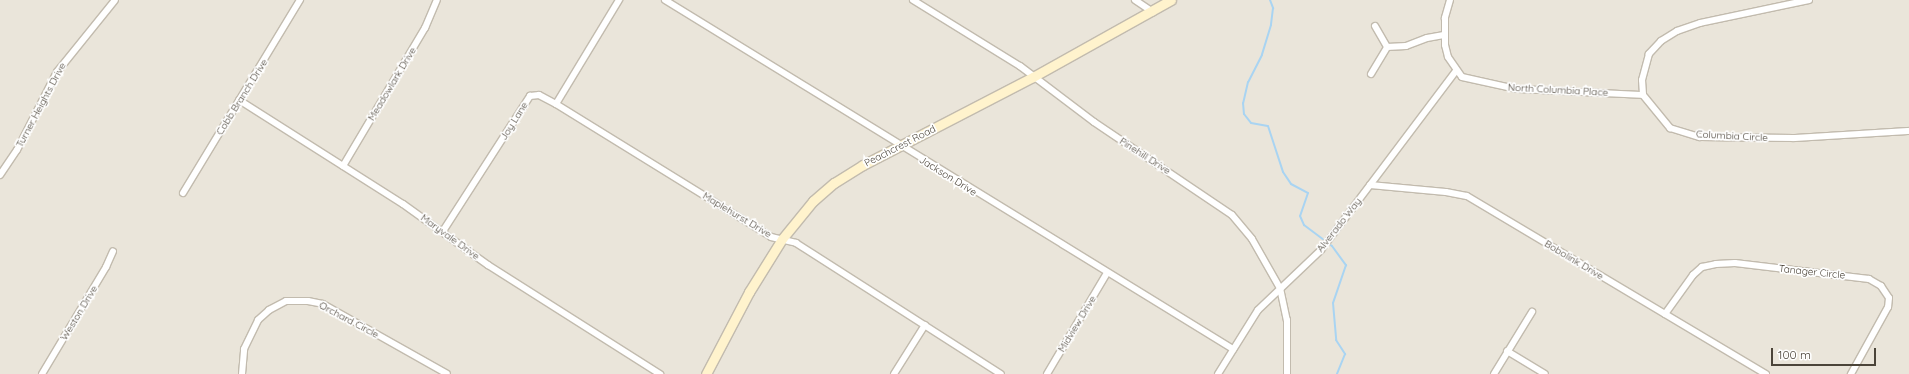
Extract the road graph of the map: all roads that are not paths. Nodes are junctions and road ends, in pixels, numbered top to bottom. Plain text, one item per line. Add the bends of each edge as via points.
1 (115, 0) edge
2 (300, 0) edge
3 (437, 0) edge
4 (619, 0) edge
5 (665, 0) edge
6 (913, 0) edge
7 (1135, 0) edge
8 (1170, 0) edge
9 (1450, 0) edge
10 (1809, 0) edge
11 (1153, 12) junction
12 (1375, 26) dead end
13 (1444, 35) junction
14 (1387, 47) junction
15 (1456, 71) junction
16 (1371, 74) dead end
17 (1032, 77) junction
18 (1643, 94) junction
19 (239, 100) junction
20 (556, 104) junction
21 (1909, 131) edge
22 (900, 146) junction
23 (343, 166) junction
24 (0, 175) edge
25 (1370, 185) junction
26 (183, 193) dead end
27 (443, 231) junction
28 (782, 239) junction
29 (112, 251) dead end
30 (1107, 273) junction
31 (1280, 288) junction
32 (1532, 312) dead end
33 (1665, 314) junction
34 (925, 325) junction
35 (1233, 349) junction
36 (1507, 351) junction
37 (42, 374) edge
38 (242, 374) edge
39 (446, 374) edge
40 (660, 374) edge
41 (706, 374) edge
42 (894, 374) edge
43 (1001, 374) edge
44 (1047, 374) edge
45 (1218, 374) edge
46 (1287, 374) edge
47 (1494, 374) edge
48 (1545, 374) edge
49 (1766, 374) edge
50 (1851, 374) edge

1 - 24 street, Turner Heights Drive via 57,72 17,150
2 - 19 street, Cobb Branch Drive
3 - 23 street, Meadowlark Drive via 426,28
4 - 20 street
5 - 22 street, Jackson Drive
6 - 17 street, Pinehill Drive via 1020,66
7 - 11 street
8 - 11 street, Peachcrest Road
9 - 13 street
10 - 18 street via 1700,23 1678,31 1661,41 1649,54 1642,80
11 - 17 street, Peachcrest Road
12 - 14 street
13 - 14 street via 1426,38 1406,46
13 - 15 street via 1448,57
14 - 16 street
15 - 18 street, North Columbia Place via 1462,77 1474,81 1516,89
15 - 25 street, Alverado Way
17 - 22 street, Peachcrest Road
17 - 31 street, Pinehill Drive via 1232,215 1252,239
18 - 21 street, Columbia Circle via 1670,128 1700,137 1794,138
19 - 23 street, Maryvale Drive
19 - 26 street, Cobb Branch Drive
20 - 27 street, Joy Lane via 540,95 530,96
20 - 28 street, Maplehurst Drive via 771,237
22 - 28 street, Peachcrest Road via 834,183 813,201
22 - 30 street, Jackson Drive
23 - 27 street, Maryvale Drive
25 - 31 street, Alverado Way via 1321,250
25 - 33 street, Bobolink Drive via 1467,196
27 - 40 street, Maryvale Drive via 488,265
28 - 34 street, Maplehurst Drive via 796,243
28 - 41 street, Peachcrest Road via 745,298
29 - 37 street, Weston Drive via 106,267
30 - 35 street, Jackson Drive
30 - 44 street, Midview Drive
31 - 35 street, Alverado Way via 1258,310
31 - 46 street, Pinehill Drive via 1287,320
32 - 36 street
33 - 49 street, Bobolink Drive
33 - 50 street, Tanager Circle via 1692,275 1702,267 1716,264 1735,263 1869,279 1881,286 1888,298 1888,307
34 - 42 street
34 - 43 street, Maplehurst Drive
35 - 45 street, Alverado Way
36 - 47 street
36 - 48 street
38 - 39 street, Orchard Circle via 244,350 258,320 269,310 286,301 323,304

